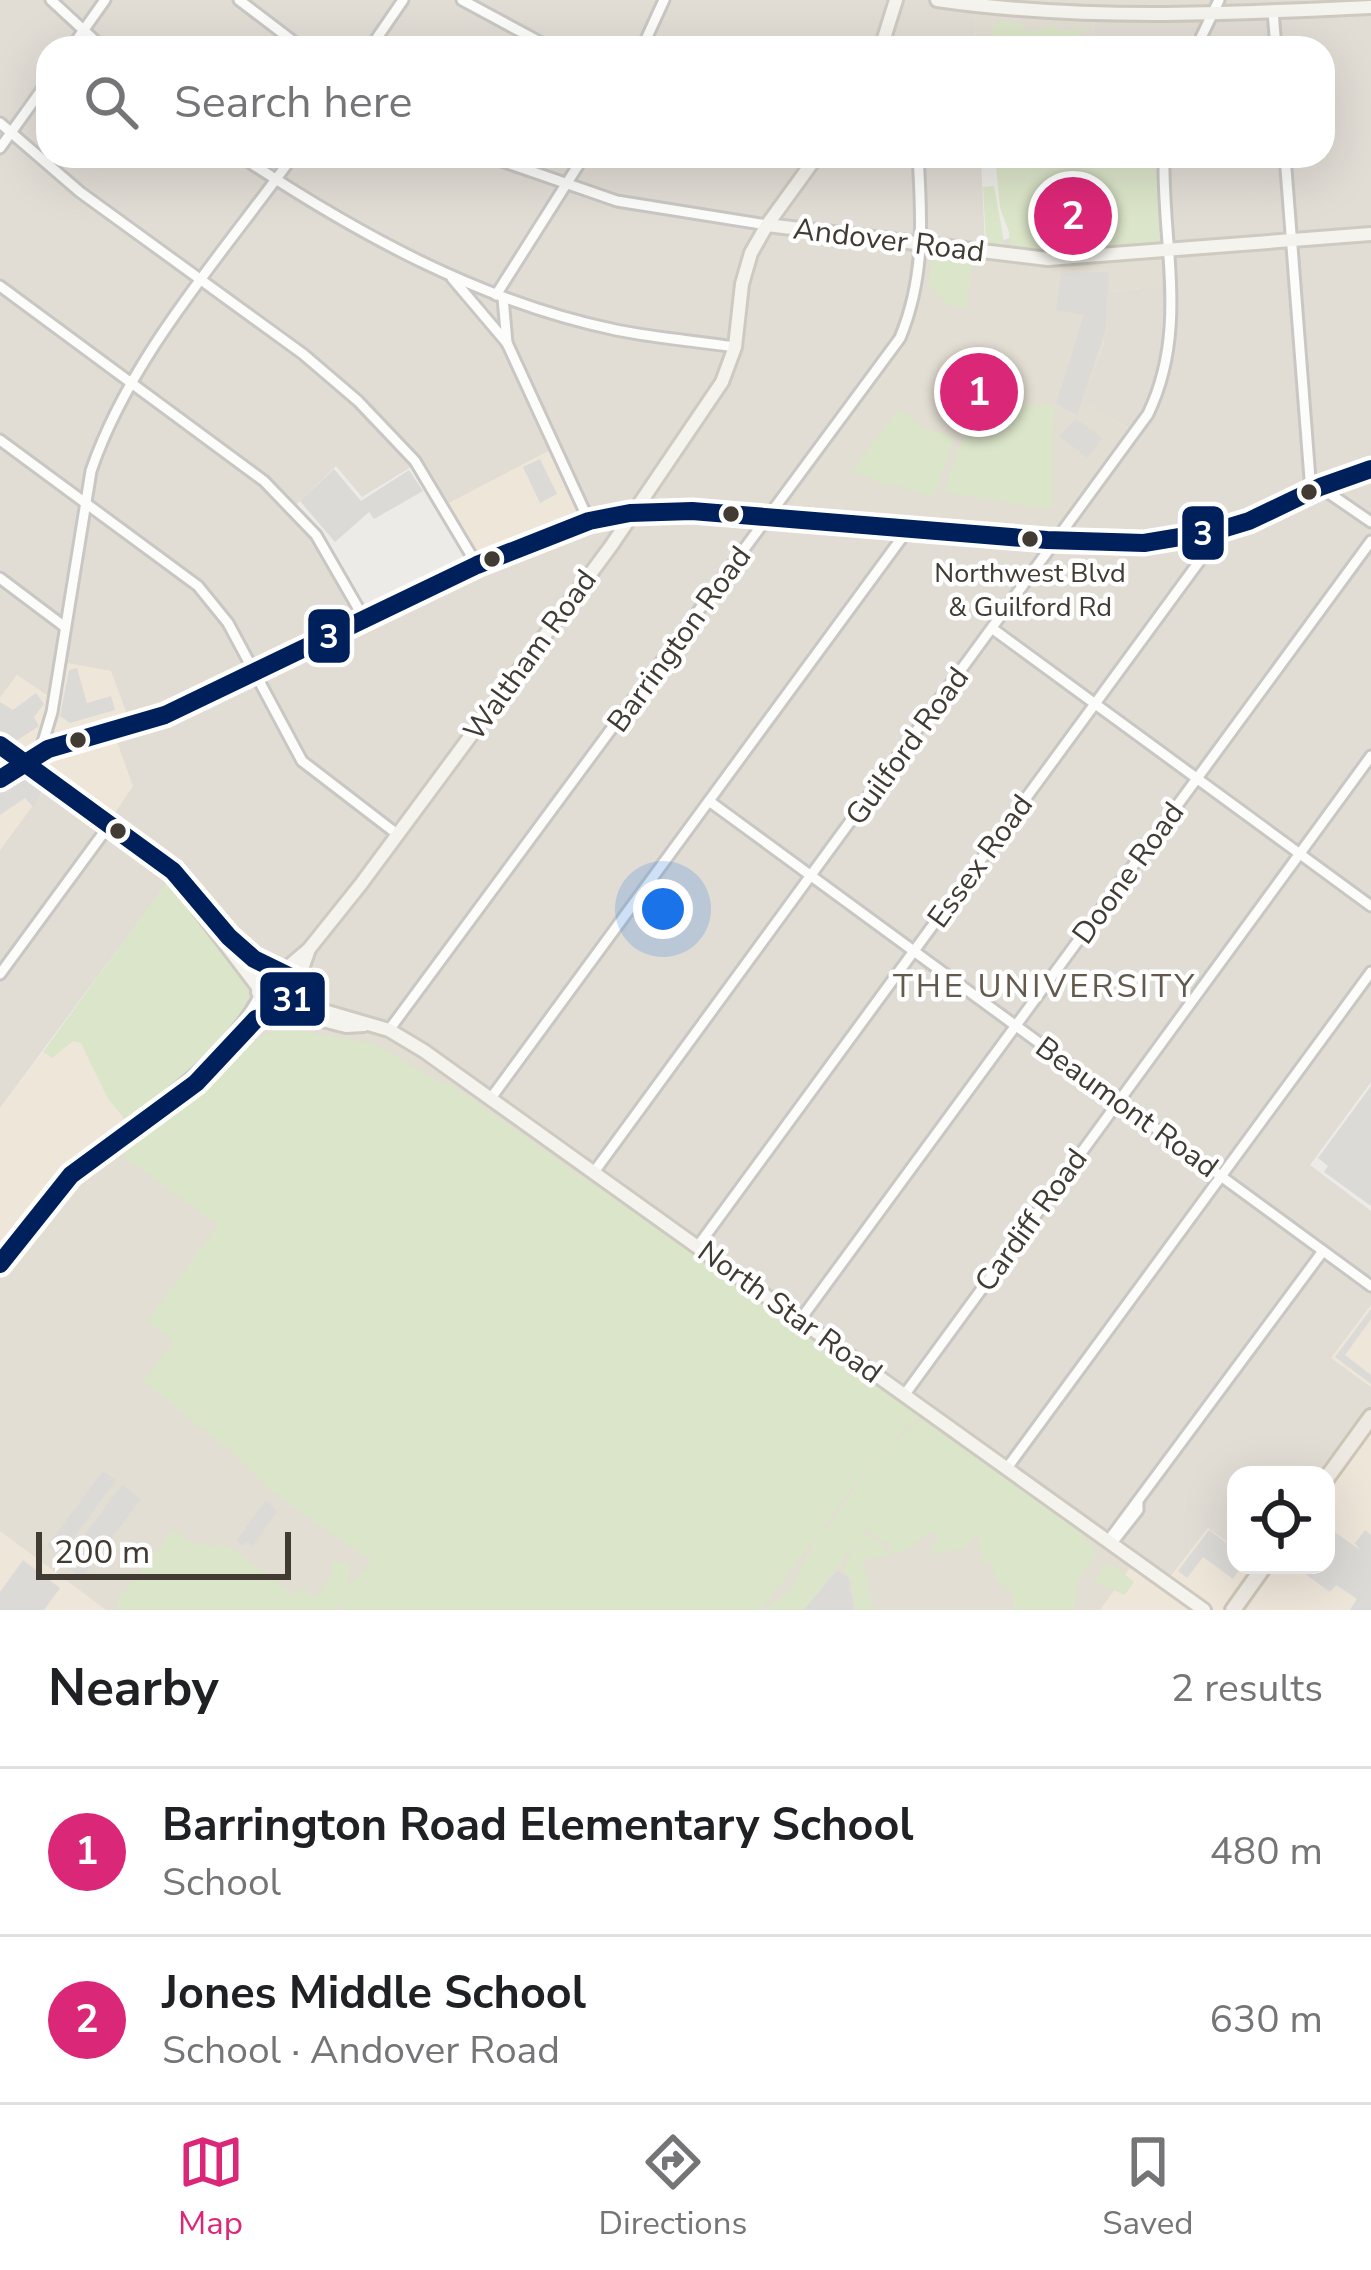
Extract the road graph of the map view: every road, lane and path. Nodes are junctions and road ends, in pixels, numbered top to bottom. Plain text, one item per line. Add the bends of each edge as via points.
1 (51, 0) edge
2 (105, 0) edge
3 (239, 0) edge
4 (404, 0) edge
5 (462, 0) edge
6 (664, 0) edge
7 (896, 0) edge
8 (938, 0) edge
9 (1216, 6) edge
10 (1371, 7) edge
11 (1273, 11) junction
12 (83, 31) junction
13 (79, 36) edge
14 (89, 36) edge
15 (286, 36) edge
16 (378, 36) edge
17 (529, 36) edge
18 (648, 36) edge
19 (885, 36) edge
20 (1202, 36) edge
21 (1275, 36) edge
22 (36, 98) edge
23 (0, 123) edge
24 (11, 133) junction
25 (0, 148) edge
26 (36, 155) edge
27 (51, 168) edge
28 (259, 168) edge
29 (284, 168) edge
30 (519, 168) edge
31 (576, 168) edge
32 (809, 168) edge
33 (918, 168) edge
34 (1165, 168) edge
35 (1286, 168) edge
36 (276, 179) junction
37 (565, 186) junction
38 (766, 225) junction
39 (1371, 233) edge
40 (1291, 240) junction
41 (922, 246) junction
42 (1170, 249) junction
43 (451, 277) junction
44 (202, 282) junction
45 (0, 286) edge
46 (500, 296) junction
47 (507, 343) junction
48 (735, 347) junction
49 (130, 382) junction
50 (0, 440) edge
51 (1371, 470) edge
52 (1316, 490) junction
53 (85, 502) junction
54 (630, 513) junction
55 (769, 516) junction
56 (589, 521) junction
57 (1371, 522) edge
58 (909, 528) junction
59 (1216, 531) junction
60 (1058, 541) junction
61 (1371, 541) edge
62 (477, 566) junction
63 (0, 578) edge
64 (365, 620) junction
65 (65, 627) junction
66 (993, 629) junction
67 (255, 673) junction
68 (1095, 703) junction
69 (0, 745) edge
70 (40, 752) junction
71 (1371, 756) edge
72 (22, 761) junction
73 (1197, 778) junction
74 (0, 779) edge
75 (709, 801) junction
76 (110, 824) junction
77 (398, 834) junction
78 (1299, 853) junction
79 (812, 876) junction
80 (184, 881) junction
81 (1371, 906) edge
82 (309, 950) junction
83 (914, 951) junction
84 (279, 972) junction
85 (1371, 972) edge
86 (0, 974) edge
87 (296, 990) junction
88 (258, 992) junction
89 (281, 1010) junction
90 (370, 1024) junction
91 (1016, 1026) junction
92 (389, 1030) junction
93 (491, 1098) junction
94 (1118, 1100) junction
95 (127, 1132) junction
96 (594, 1172) junction
97 (1221, 1176) junction
98 (698, 1246) junction
99 (1323, 1251) junction
100 (0, 1264) edge
101 (1371, 1286) edge
102 (800, 1320) junction
103 (904, 1394) junction
104 (1371, 1417) edge
105 (1335, 1467) edge
106 (1007, 1468) junction
107 (1110, 1543) junction
108 (1259, 1574) edge
109 (1204, 1610) edge
110 (1233, 1610) edge

1 - 12 street
2 - 12 street
3 - 15 street
4 - 16 street
5 - 17 street
6 - 18 street
7 - 19 street
8 - 9 street via 1089,16
9 - 11 street
9 - 20 street
10 - 11 street
11 - 21 street
12 - 13 street
12 - 14 street
22 - 24 street
23 - 24 street
24 - 25 street
24 - 26 street
27 - 44 street
28 - 36 street
29 - 36 street
30 - 37 street, Andover Road
31 - 37 street
32 - 38 street, Waltham Road
33 - 41 street, Barrington Road
34 - 42 street, Guilford Road
35 - 40 street
36 - 43 street
36 - 44 street
37 - 38 street, Andover Road via 657,210
37 - 46 street
38 - 41 street, Andover Road
38 - 48 street, Waltham Road via 746,267
39 - 40 street, Andover Road
40 - 42 street, Andover Road
40 - 52 street
41 - 42 street, Andover Road via 1048,259
41 - 55 street, Barrington Road via 901,338
42 - 60 street, Guilford Road via 1174,312 1158,394
43 - 46 street
43 - 47 street
44 - 49 street
44 - 62 street via 358,400 415,461
45 - 49 street
46 - 47 street
46 - 48 street via 615,330
47 - 56 street
48 - 54 street, Waltham Road via 714,397
49 - 53 street via 102,438
49 - 64 street via 290,506
50 - 53 street
51 - 52 street
52 - 57 street
52 - 59 street
53 - 65 street
53 - 67 street via 198,586
54 - 55 street
54 - 56 street
54 - 77 street, Waltham Road
55 - 58 street
55 - 92 street, Barrington Road
56 - 62 street
58 - 60 street
58 - 75 street
59 - 60 street via 1144,543
59 - 68 street, Essex Road
60 - 66 street, Guilford Road
61 - 73 street, Doone Road
62 - 64 street
63 - 65 street
64 - 67 street
65 - 70 street
66 - 68 street
66 - 79 street, Guilford Road
67 - 70 street via 165,715
67 - 77 street via 302,761
68 - 73 street
68 - 83 street, Essex Road
69 - 72 street
70 - 72 street
71 - 78 street, Cardiff Road
72 - 74 street
72 - 76 street
73 - 78 street
73 - 91 street, Doone Road
75 - 79 street, Beaumont Road
75 - 93 street
76 - 80 street
76 - 86 street
77 - 82 street, Waltham Road
78 - 81 street
78 - 94 street, Cardiff Road
79 - 83 street, Beaumont Road
79 - 96 street, Guilford Road
80 - 84 street via 229,937
80 - 88 street
82 - 84 street, Waltham Road
82 - 87 street, Waltham Road
83 - 91 street, Beaumont Road
83 - 98 street, Essex Road
84 - 87 street
84 - 88 street via 265,976
85 - 97 street
87 - 89 street
87 - 90 street, North Star Road via 317,1010
88 - 89 street via 266,1007
88 - 95 street via 214,1055
89 - 90 street, North Star Road
89 - 95 street via 256,1019 170,1106
90 - 92 street, North Star Road
91 - 94 street, Beaumont Road
91 - 102 street, Doone Road
92 - 93 street, North Star Road
93 - 96 street, North Star Road
94 - 97 street, Beaumont Road
94 - 103 street, Cardiff Road
95 - 100 street via 60,1187
96 - 98 street, North Star Road
97 - 99 street, Beaumont Road
97 - 106 street
98 - 102 street, North Star Road
99 - 101 street, Beaumont Road
99 - 107 street
102 - 103 street, North Star Road
103 - 106 street, North Star Road
104 - 105 main road
106 - 107 street, North Star Road
107 - 109 street, North Star Road
108 - 110 main road

